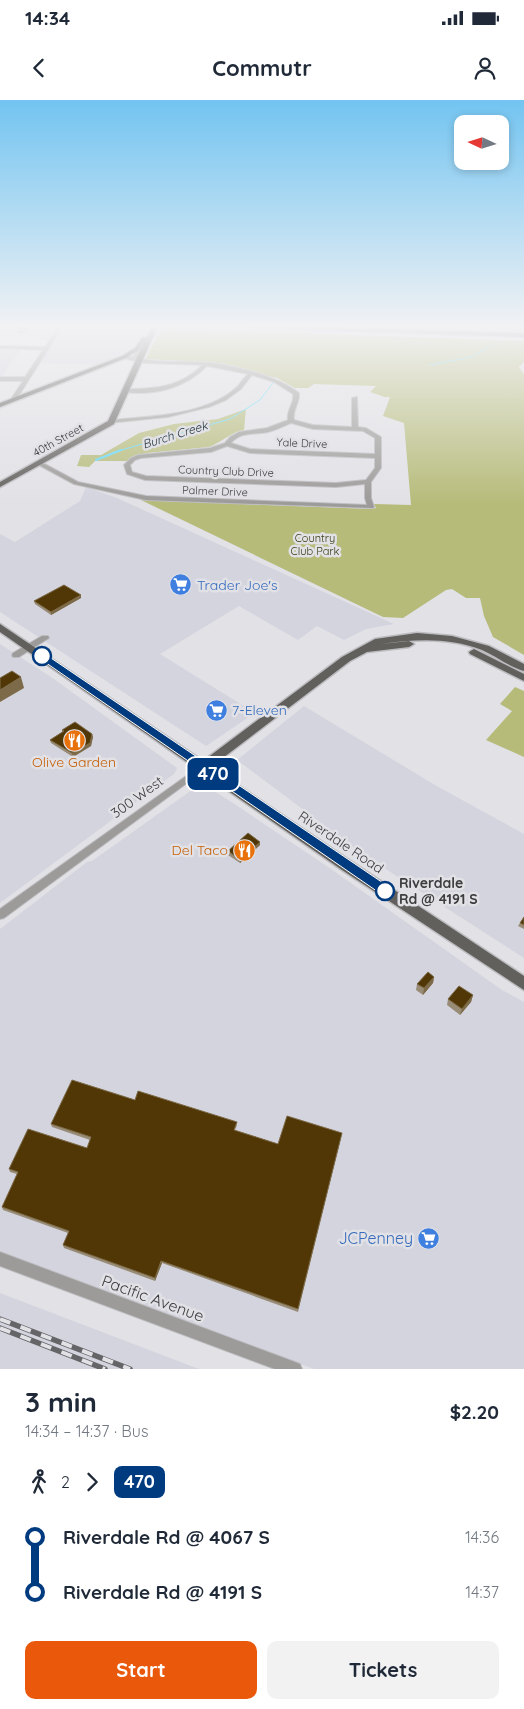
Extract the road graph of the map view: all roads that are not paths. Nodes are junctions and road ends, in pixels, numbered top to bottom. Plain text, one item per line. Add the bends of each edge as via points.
1 (23, 385) edge
2 (50, 385) edge
3 (128, 385) edge
4 (178, 385) edge
5 (244, 385) edge
6 (284, 385) edge
7 (292, 389) joint
8 (126, 391) junction
9 (355, 398) dead end
10 (14, 399) junction
11 (0, 404) edge
12 (291, 421) junction
13 (111, 422) junction
14 (355, 428) junction
15 (227, 444) junction
16 (378, 456) junction
17 (39, 463) junction
18 (368, 482) junction
19 (0, 485) edge
20 (0, 627) edge
21 (45, 638) dead end
22 (29, 648) junction
23 (363, 650) junction
24 (16, 655) dead end
25 (524, 668) edge
26 (524, 678) edge
27 (203, 766) junction
28 (0, 915) edge
29 (524, 984) edge
30 (0, 1260) edge
31 (295, 1369) edge

1 - 10 street
2 - 10 main road
3 - 8 main road
4 - 8 street
5 - 13 street via 231,396 204,407
6 - 7 street
7 - 12 street via 297,399 290,415
8 - 13 main road
9 - 14 street
10 - 11 main road
12 - 14 street via 313,427
12 - 15 street, Country Club Drive via 268,430 241,432
13 - 17 main road, 40th Street
14 - 16 street via 370,431 378,437
15 - 16 street, Yale Drive via 250,451
15 - 18 street, Country Club Drive via 211,450 140,456 130,462 127,469 133,475 145,478 336,485
16 - 18 street via 378,468
17 - 18 street, Palmer Drive via 76,484 146,498 371,507
17 - 19 main road, 40th Street
20 - 22 main road
21 - 22 street
22 - 24 street
22 - 27 main road, Riverdale Road
23 - 25 main road, 300 West via 379,640 441,637 480,646
23 - 26 main road, 300 West via 418,643 450,646 485,657
23 - 27 main road, 300 West via 339,664
27 - 28 street, 300 West
27 - 29 main road, Riverdale Road
30 - 31 street, Pacific Avenue

